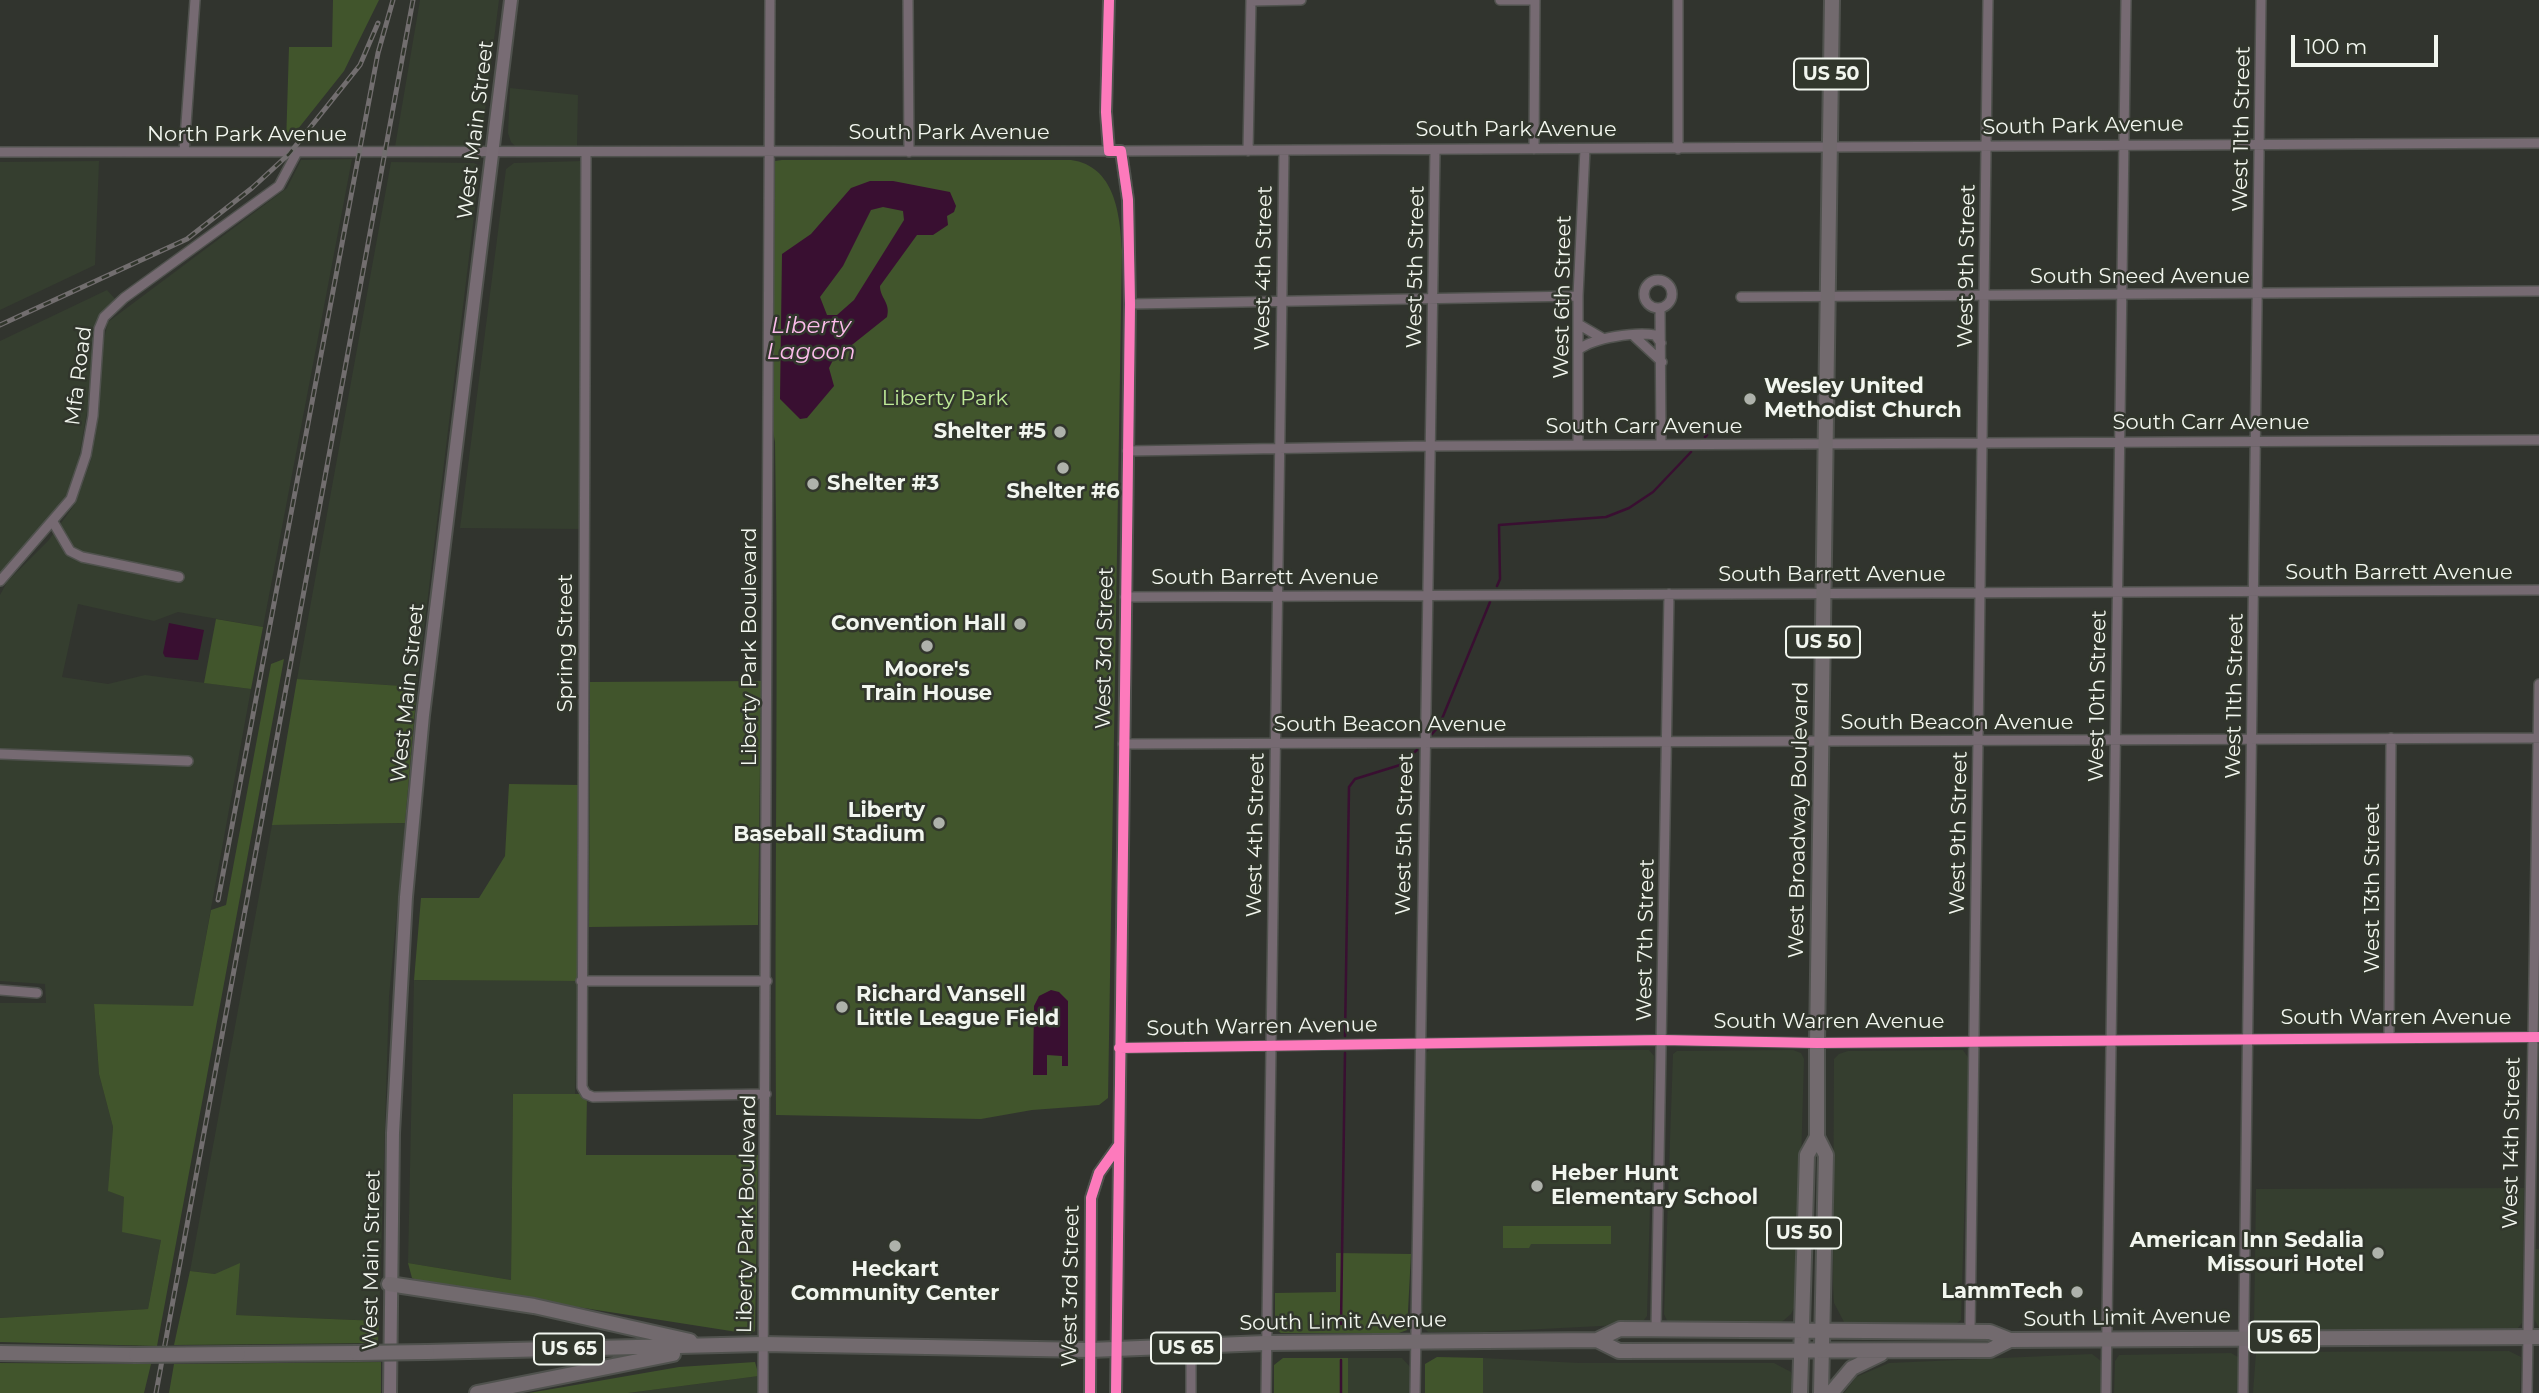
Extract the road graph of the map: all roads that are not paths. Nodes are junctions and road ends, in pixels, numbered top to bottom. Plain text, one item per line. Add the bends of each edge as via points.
1 (195, 0) edge
2 (511, 0) edge
3 (770, 0) edge
4 (908, 0) edge
5 (1109, 0) edge
6 (1301, 0) edge
7 (1500, 0) edge
8 (1535, 0) edge
9 (1678, 0) edge
10 (1832, 0) edge
11 (1989, 0) edge
12 (2126, 0) edge
13 (2261, 0) edge
14 (1251, 1) edge
15 (2539, 143) edge
16 (2259, 144) junction
17 (2124, 145) junction
18 (1986, 146) junction
19 (1830, 148) junction
20 (1534, 149) junction
21 (1585, 149) junction
22 (1678, 149) junction
23 (1435, 150) junction
24 (1115, 151) junction
25 (1248, 151) junction
26 (1284, 151) junction
27 (0, 152) edge
28 (184, 152) junction
29 (909, 152) junction
30 (494, 153) junction
31 (586, 153) junction
32 (769, 153) junction
33 (296, 154) junction
34 (2539, 291) edge
35 (2258, 294) junction
36 (2122, 295) junction
37 (1578, 296) junction
38 (1984, 296) junction
39 (1741, 297) dead end
40 (1433, 298) junction
41 (1828, 298) junction
42 (1282, 301) junction
43 (1130, 304) junction
44 (1660, 308) dead end
45 (1578, 324) junction
46 (1635, 337) junction
47 (1602, 338) junction
48 (1662, 344) junction
49 (1578, 350) junction
50 (1662, 362) junction
51 (2255, 440) junction
52 (2539, 440) edge
53 (2119, 441) junction
54 (1982, 442) junction
55 (1826, 443) junction
56 (1661, 444) junction
57 (1578, 445) junction
58 (1430, 446) junction
59 (1279, 448) junction
60 (1127, 451) junction
61 (53, 522) junction
62 (179, 577) dead end
63 (0, 581) edge
64 (2539, 590) edge
65 (2254, 591) junction
66 (1980, 592) junction
67 (2117, 592) junction
68 (1824, 593) junction
69 (1669, 594) junction
70 (1277, 595) junction
71 (1427, 595) junction
72 (1125, 597) junction
73 (2539, 684) edge
74 (2391, 738) junction
75 (2539, 738) edge
76 (2115, 739) junction
77 (2252, 739) junction
78 (1978, 740) junction
79 (1667, 741) junction
80 (1822, 741) junction
81 (1424, 742) junction
82 (1275, 743) junction
83 (1123, 744) junction
84 (0, 754) edge
85 (188, 761) dead end
86 (581, 981) junction
87 (766, 981) junction
88 (0, 990) edge
89 (37, 993) dead end
90 (2389, 1037) junction
91 (2536, 1037) edge
92 (2246, 1038) junction
93 (2111, 1040) junction
94 (1662, 1041) junction
95 (1973, 1041) junction
96 (1419, 1043) junction
97 (1817, 1043) junction
98 (1271, 1045) junction
99 (1119, 1048) junction
100 (766, 1094) junction
101 (1817, 1136) junction
102 (1119, 1145) junction
103 (389, 1284) junction
104 (1656, 1329) junction
105 (1801, 1331) junction
106 (1822, 1331) junction
107 (1970, 1331) junction
108 (2244, 1337) junction
109 (2533, 1337) edge
110 (2107, 1338) junction
111 (1597, 1340) junction
112 (2010, 1340) junction
113 (1266, 1342) junction
114 (1416, 1342) junction
115 (764, 1344) junction
116 (712, 1346) junction
117 (1191, 1348) junction
118 (1116, 1349) junction
119 (1090, 1350) junction
120 (1886, 1351) junction
121 (1800, 1352) junction
122 (1821, 1352) junction
123 (0, 1353) edge
124 (390, 1393) edge
125 (477, 1393) edge
126 (762, 1393) edge
127 (1090, 1393) edge
128 (1116, 1393) edge
129 (1191, 1393) edge
130 (1266, 1393) edge
131 (1415, 1393) edge
132 (1800, 1393) edge
133 (1821, 1393) edge
134 (1831, 1393) edge
135 (2106, 1393) edge
136 (2243, 1393) edge
137 (2527, 1393) edge

1 - 28 street
2 - 30 main road, West Main Street
3 - 32 street, Liberty Park Boulevard
4 - 29 street
5 - 24 street, West 3rd Street via 1106,112
6 - 14 street
7 - 8 street
8 - 20 street
9 - 22 street
10 - 19 highway, West Broadway Boulevard / US 50
11 - 18 street, West 9th Street
12 - 17 street, West 10th Street
13 - 16 street, West 11th Street
14 - 25 street
15 - 16 street, South Park Avenue
16 - 17 street, South Park Avenue
16 - 35 street, West 11th Street
17 - 18 street, South Park Avenue
17 - 36 street, West 10th Street
18 - 19 street, South Park Avenue
18 - 38 street, West 9th Street
19 - 22 street, South Park Avenue
19 - 41 highway, West Broadway Boulevard / US 50
20 - 21 street, South Park Avenue
20 - 23 street, South Park Avenue
21 - 22 street, South Park Avenue
21 - 37 street, West 6th Street
23 - 26 street, South Park Avenue
23 - 40 street, West 5th Street
24 - 25 street, South Park Avenue
24 - 29 street, South Park Avenue
24 - 43 street, West 3rd Street via 1128,200
25 - 26 street, South Park Avenue
26 - 42 street, West 4th Street
27 - 28 street, North Park Avenue
28 - 33 street, North Park Avenue
29 - 32 street, South Park Avenue
30 - 31 street, South Park Avenue
30 - 33 street, North Park Avenue
30 - 103 main road, West Main Street via 419,754 397,1026
31 - 32 street, South Park Avenue
31 - 86 street, Spring Street
32 - 87 street, Liberty Park Boulevard
33 - 61 street, Mfa Road via 279,186 104,317 96,346 86,456 71,499
34 - 35 street, South Sneed Avenue
35 - 36 street, South Sneed Avenue
35 - 51 street, West 11th Street
36 - 38 street, South Sneed Avenue
36 - 53 street, West 10th Street
37 - 40 street
37 - 45 street, West 6th Street
38 - 41 street, South Sneed Avenue
38 - 54 street, West 9th Street
39 - 41 street, South Sneed Avenue
40 - 42 street
40 - 58 street, West 5th Street
41 - 55 highway, West Broadway Boulevard / US 50
42 - 43 street
42 - 59 street, West 4th Street
43 - 60 street, West 3rd Street
44 - 48 street
45 - 47 street
45 - 49 street, West 6th Street
46 - 47 street
46 - 48 street via 1655,335
46 - 50 street
47 - 49 street
48 - 50 street
49 - 57 street, West 6th Street
50 - 56 street
51 - 52 street, South Carr Avenue
51 - 53 street, South Carr Avenue
51 - 65 street, West 11th Street
53 - 54 street, South Carr Avenue
53 - 67 street, West 10th Street
54 - 55 street, South Carr Avenue
54 - 66 street, West 9th Street
55 - 56 street, South Carr Avenue
55 - 68 highway, West Broadway Boulevard / US 50
56 - 57 street, South Carr Avenue
57 - 58 street, South Carr Avenue
58 - 59 street, South Carr Avenue
58 - 71 street, West 5th Street
59 - 60 street, South Carr Avenue
59 - 70 street, West 4th Street
60 - 72 street, West 3rd Street
61 - 62 street via 70,551 82,557
61 - 63 street, Mfa Road
64 - 65 street, South Barrett Avenue
65 - 67 street, South Barrett Avenue
65 - 77 street, West 11th Street
66 - 67 street, South Barrett Avenue
66 - 68 street, South Barrett Avenue
66 - 78 street, West 9th Street
67 - 76 street, West 10th Street
68 - 69 street, South Barrett Avenue
68 - 80 highway, West Broadway Boulevard / US 50
69 - 71 street, South Barrett Avenue
69 - 79 street, West 7th Street
70 - 71 street, South Barrett Avenue
70 - 72 street, South Barrett Avenue
70 - 82 street, West 4th Street
71 - 81 street, West 5th Street
72 - 83 street, West 3rd Street
73 - 75 street, West 14th Street
74 - 75 street, South Beacon Avenue
74 - 77 street, South Beacon Avenue
74 - 90 street, West 13th Street
75 - 91 street, West 14th Street
76 - 77 street, South Beacon Avenue
76 - 78 street, South Beacon Avenue
76 - 93 street, West 10th Street
77 - 92 street, West 11th Street
78 - 80 street, South Beacon Avenue
78 - 95 street, West 9th Street
79 - 80 street, South Beacon Avenue
79 - 81 street, South Beacon Avenue
79 - 94 street, West 7th Street
80 - 97 highway, West Broadway Boulevard / US 50
81 - 82 street, South Beacon Avenue
81 - 96 street, West 5th Street
82 - 83 street, South Beacon Avenue
82 - 98 street, West 4th Street
83 - 99 street, West 3rd Street
84 - 85 street
86 - 87 street
86 - 100 street, Spring Street via 583,1091 593,1097
87 - 100 street, Liberty Park Boulevard
88 - 89 street
90 - 91 street, South Warren Avenue
90 - 92 street, South Warren Avenue
91 - 109 street, West 14th Street
92 - 93 street, South Warren Avenue
92 - 108 street, West 11th Street
93 - 95 street, South Warren Avenue
93 - 110 street, West 10th Street
94 - 96 street, South Warren Avenue
94 - 97 street, South Warren Avenue
94 - 104 street, West 7th Street
95 - 97 street, South Warren Avenue
95 - 107 street, West 9th Street
96 - 98 street, South Warren Avenue
96 - 114 street, West 5th Street
97 - 101 highway, West Broadway Boulevard / US 50
98 - 99 street, South Warren Avenue
98 - 113 street, West 4th Street
99 - 102 street, West 3rd Street
100 - 115 street, Liberty Park Boulevard
101 - 105 highway, West Broadway Boulevard / US 50 via 1807,1155
101 - 106 highway, West Broadway Boulevard / US 50 via 1826,1155
102 - 118 street, West 3rd Street
102 - 119 street, West 3rd Street via 1099,1173 1091,1198
103 - 116 highway via 534,1306
103 - 124 main road, West Main Street
104 - 105 highway, South Limit Avenue / US 65
104 - 111 highway, South Limit Avenue / US 65 via 1620,1329
105 - 106 highway, South Limit Avenue / US 65
105 - 121 highway, West Broadway Boulevard / US 50
106 - 107 highway, South Limit Avenue / US 65
106 - 122 highway, West Broadway Boulevard / US 50
107 - 112 highway, South Limit Avenue / US 65
108 - 109 highway, South Limit Avenue / US 65
108 - 110 highway, South Limit Avenue / US 65
108 - 136 street, West 11th Street
109 - 137 street, West 14th Street
110 - 112 highway, South Limit Avenue / US 65
110 - 135 street, West 10th Street
111 - 114 highway, South Limit Avenue / US 65
111 - 121 highway, South Limit Avenue / US 65 via 1619,1351
112 - 120 highway, South Limit Avenue / US 65 via 1990,1350
113 - 114 highway, South Limit Avenue / US 65
113 - 117 highway, South Limit Avenue / US 65
113 - 130 street, West 4th Street
114 - 131 street, West 5th Street
115 - 116 highway, South Limit Avenue / US 65
115 - 119 highway, South Limit Avenue / US 65
115 - 126 street, Liberty Park Boulevard
116 - 123 highway, US 65, bridge via 357,1353
116 - 125 highway
117 - 118 highway, South Limit Avenue / US 65
117 - 129 street
118 - 119 highway, South Limit Avenue / US 65
118 - 128 street, West 3rd Street
119 - 127 street, West 3rd Street
120 - 122 highway, South Limit Avenue / US 65
120 - 134 highway via 1852,1368
121 - 122 highway, South Limit Avenue / US 65
121 - 132 highway, West Broadway Boulevard / US 50
122 - 133 highway, West Broadway Boulevard / US 50

